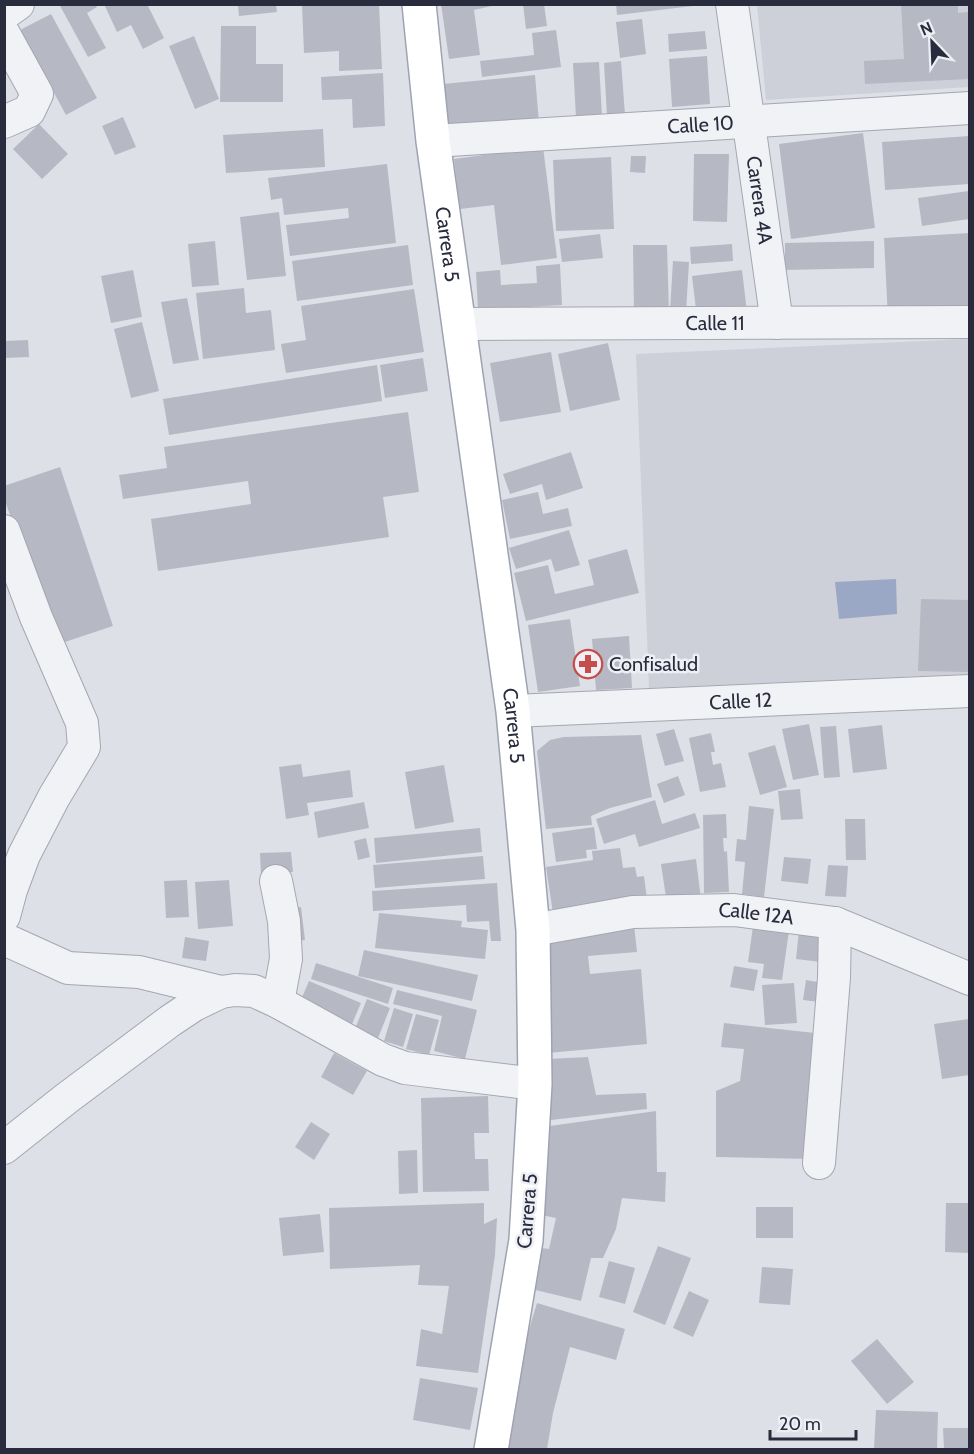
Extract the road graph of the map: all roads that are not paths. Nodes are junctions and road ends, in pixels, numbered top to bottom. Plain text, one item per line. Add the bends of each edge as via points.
1 (18, 4) edge
2 (419, 4) edge
3 (732, 4) edge
4 (4, 14) edge
5 (4, 34) edge
6 (969, 108) edge
7 (4, 122) edge
8 (749, 122) junction
9 (434, 141) junction
10 (969, 322) edge
11 (777, 323) junction
12 (460, 324) junction
13 (4, 531) edge
14 (969, 691) edge
15 (513, 711) junction
16 (276, 881) dead end
17 (4, 916) edge
18 (835, 923) junction
19 (533, 930) junction
20 (4, 939) edge
21 (969, 979) edge
22 (221, 992) junction
23 (278, 1002) junction
24 (536, 1084) junction
25 (4, 1148) edge
26 (819, 1163) dead end
27 (492, 1449) edge

1 - 4 street
2 - 9 main road, Carrera 5
3 - 8 street, Carrera 4A
5 - 7 street via 37,94 29,111
6 - 8 street, Calle 10
8 - 9 street, Calle 10
8 - 11 street, Carrera 4A
9 - 12 main road, Carrera 5
10 - 11 street, Calle 11
11 - 12 street, Calle 11
12 - 15 main road, Carrera 5
13 - 17 street via 82,723 84,747 24,855
14 - 15 street, Calle 12
15 - 19 main road, Carrera 5
16 - 23 street via 286,959
18 - 19 street, Calle 12A via 734,910 633,912
18 - 21 street, Calle 12A
18 - 26 street
19 - 24 main road, Carrera 5
20 - 22 street via 68,968 139,972
22 - 23 street via 254,991
22 - 25 street via 170,1021
23 - 24 street via 382,1060 405,1068
24 - 27 main road, Carrera 5 via 526,1240

